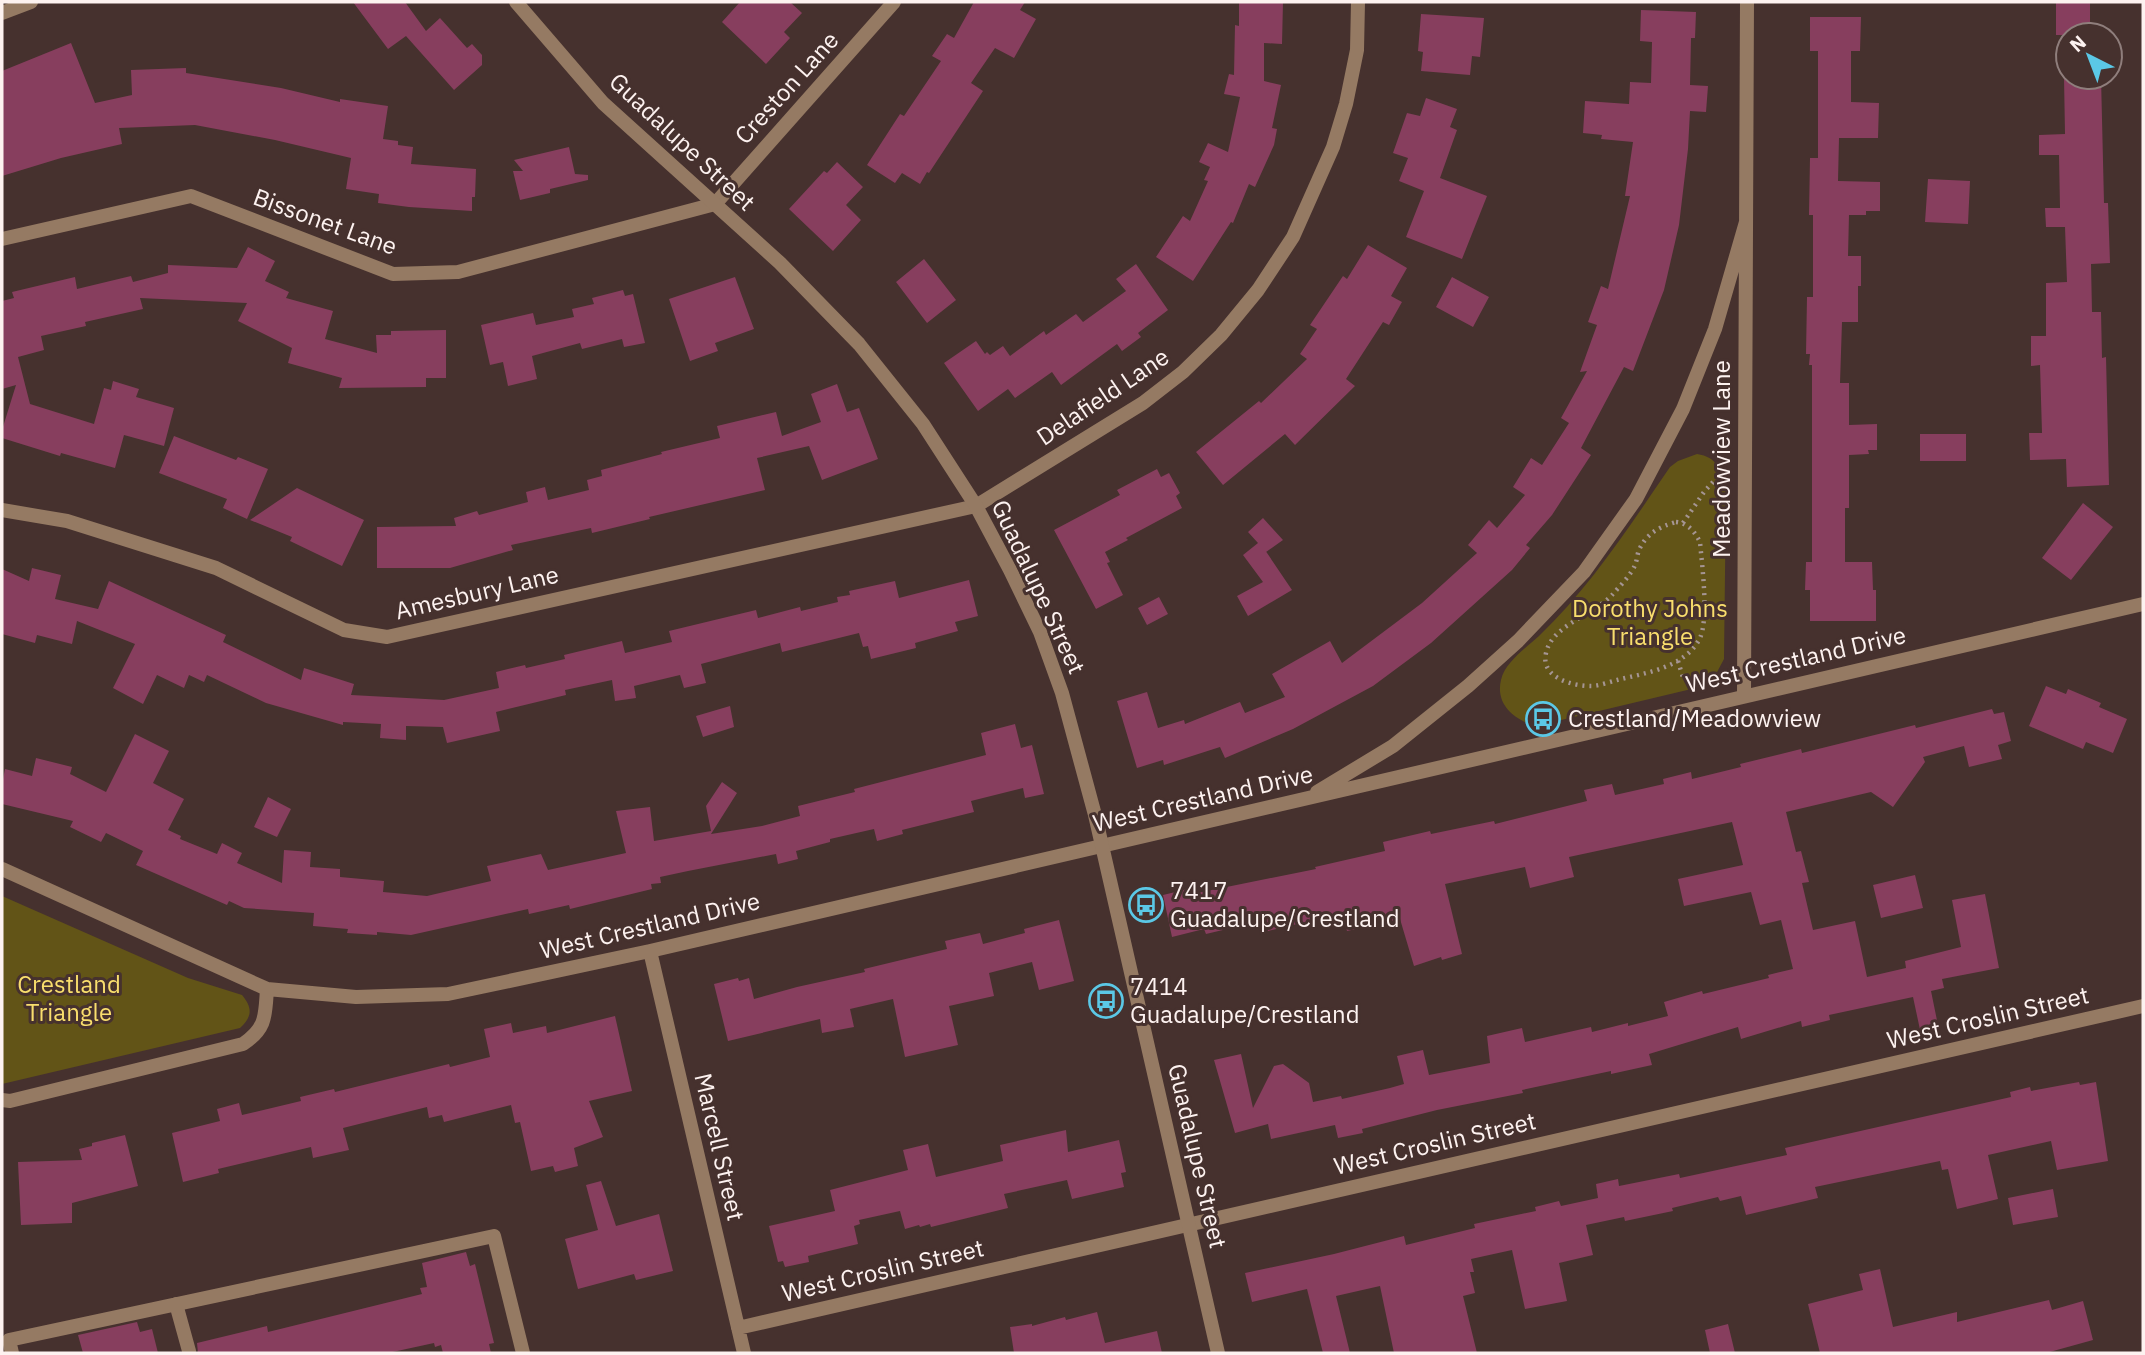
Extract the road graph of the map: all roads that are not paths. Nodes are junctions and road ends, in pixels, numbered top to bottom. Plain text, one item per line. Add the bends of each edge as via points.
1 (31, 2) edge
2 (516, 2) edge
3 (894, 2) edge
4 (1358, 2) edge
5 (1747, 2) edge
6 (2, 13) edge
7 (715, 204) junction
8 (1746, 222) junction
9 (2, 239) edge
10 (976, 506) junction
11 (2, 510) edge
12 (2143, 604) edge
13 (1744, 695) junction
14 (1307, 799) junction
15 (1102, 846) junction
16 (2, 869) edge
17 (650, 951) junction
18 (267, 989) junction
19 (2143, 1006) edge
20 (2, 1100) edge
21 (1190, 1224) junction
22 (176, 1304) junction
23 (738, 1328) junction
24 (7, 1344) edge
25 (189, 1351) dead end
26 (523, 1353) edge
27 (744, 1353) edge
28 (1217, 1353) edge

1 - 6 street
2 - 7 street, Guadalupe Street via 603,103
3 - 7 street, Creston Lane
4 - 10 street, Delafield Lane via 1357,50 1332,147 1293,237 1258,290 1221,335 1143,403
5 - 8 street, Meadowview Lane
7 - 9 street, Bissonet Lane via 458,272 393,274 191,196
7 - 10 street, Guadalupe Street via 859,344 923,424
8 - 13 street, Meadowview Lane
8 - 14 street, Meadowview Lane via 1715,329 1683,409 1636,499 1584,572 1518,642 1468,686 1393,746
10 - 11 street, Amesbury Lane via 387,637 344,631 216,568 67,521
10 - 15 street, Guadalupe Street via 1040,632 1062,693
12 - 13 street, West Crestland Drive
13 - 14 street, West Crestland Drive
14 - 15 street, West Crestland Drive
15 - 17 street, West Crestland Drive
15 - 21 street, Guadalupe Street
16 - 18 street, West Crestland Drive
17 - 18 street, West Crestland Drive via 448,994 356,997
17 - 23 street, Marcell Street
18 - 20 street via 264,1023 243,1044
19 - 21 street, West Croslin Street
21 - 23 street, West Croslin Street
21 - 28 street, Guadalupe Street
22 - 24 street
22 - 25 street
22 - 26 street via 494,1236
23 - 27 street, Marcell Street

